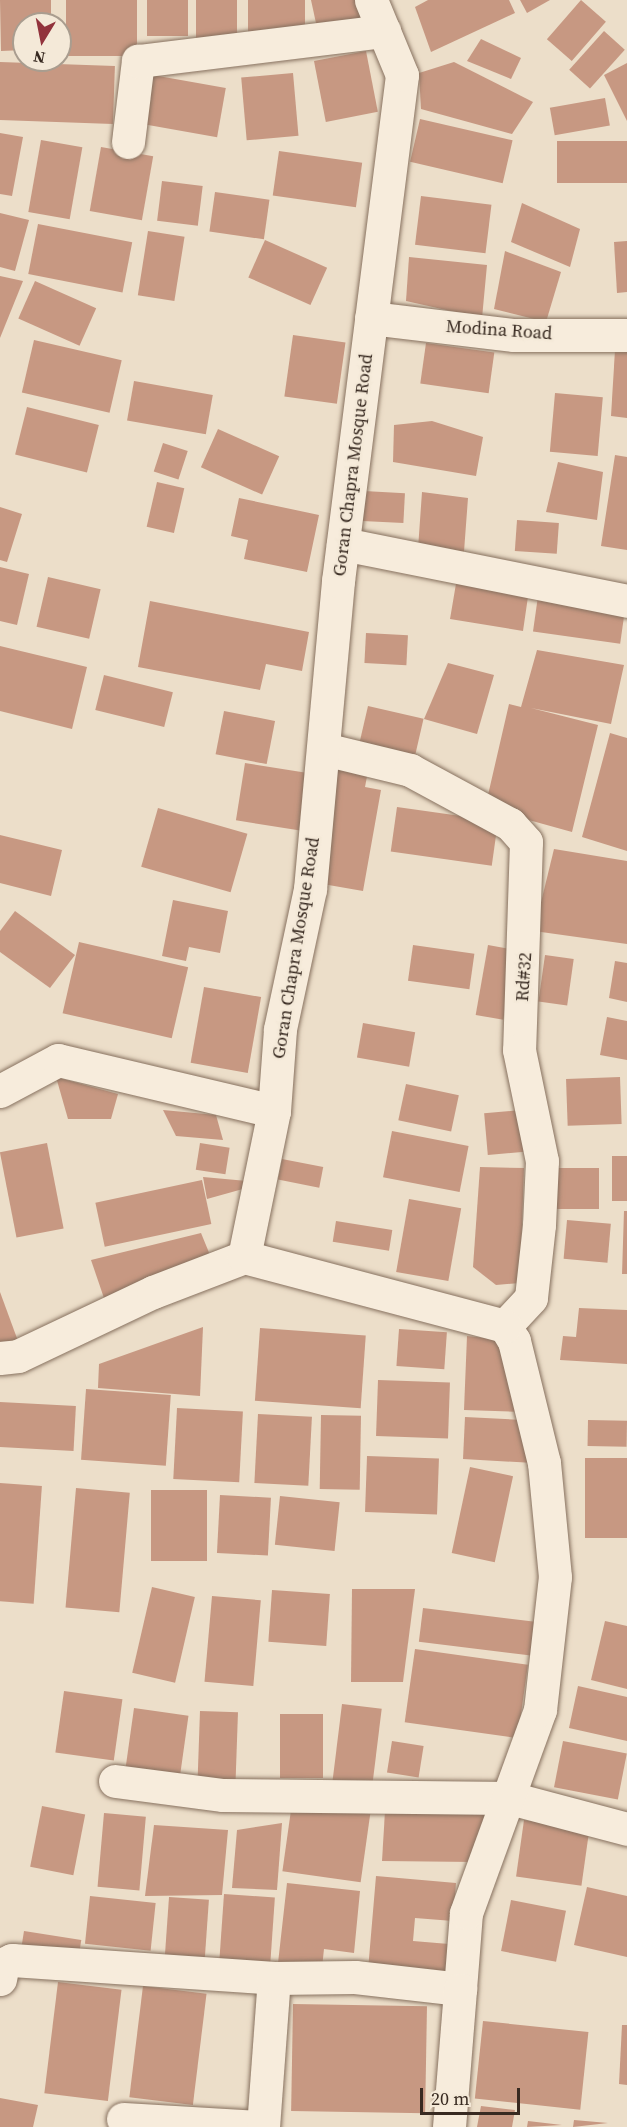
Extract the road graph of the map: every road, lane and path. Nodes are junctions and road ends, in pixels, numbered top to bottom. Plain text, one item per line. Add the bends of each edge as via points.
1 (371, 0) edge
2 (384, 31) junction
3 (128, 142) dead end
4 (371, 318) junction
5 (627, 335) edge
6 (343, 544) junction
7 (627, 601) edge
8 (324, 749) junction
9 (0, 1091) edge
10 (274, 1111) junction
11 (244, 1257) junction
12 (505, 1326) junction
13 (0, 1358) edge
14 (115, 1781) dead end
15 (510, 1798) junction
16 (627, 1829) edge
17 (274, 1978) junction
18 (0, 1979) edge
19 (460, 1989) junction
20 (123, 2119) dead end
21 (261, 2127) edge
22 (449, 2127) edge

1 - 2 street, Goran Chapra Mosque Road
2 - 3 street via 138,61
2 - 4 street, Goran Chapra Mosque Road via 402,75
4 - 5 street, Modina Road via 514,335
4 - 6 street, Goran Chapra Mosque Road
6 - 7 street
6 - 8 street, Goran Chapra Mosque Road
8 - 10 street, Goran Chapra Mosque Road via 310,889 280,1029
8 - 12 street, Rd#32 via 417,773 510,824 526,842 526,974 519,1050 542,1161 531,1298
9 - 10 street via 58,1060
10 - 11 street, Goran Chapra Mosque Road
11 - 12 street
11 - 13 street via 153,1292 18,1356
12 - 15 street via 514,1341 544,1463 555,1577 540,1710
14 - 15 street via 223,1795
15 - 16 street
15 - 19 street via 466,1913
17 - 18 street via 12,1960 3,1964
17 - 19 street via 355,1977
17 - 21 street
19 - 22 street
20 - 21 street

